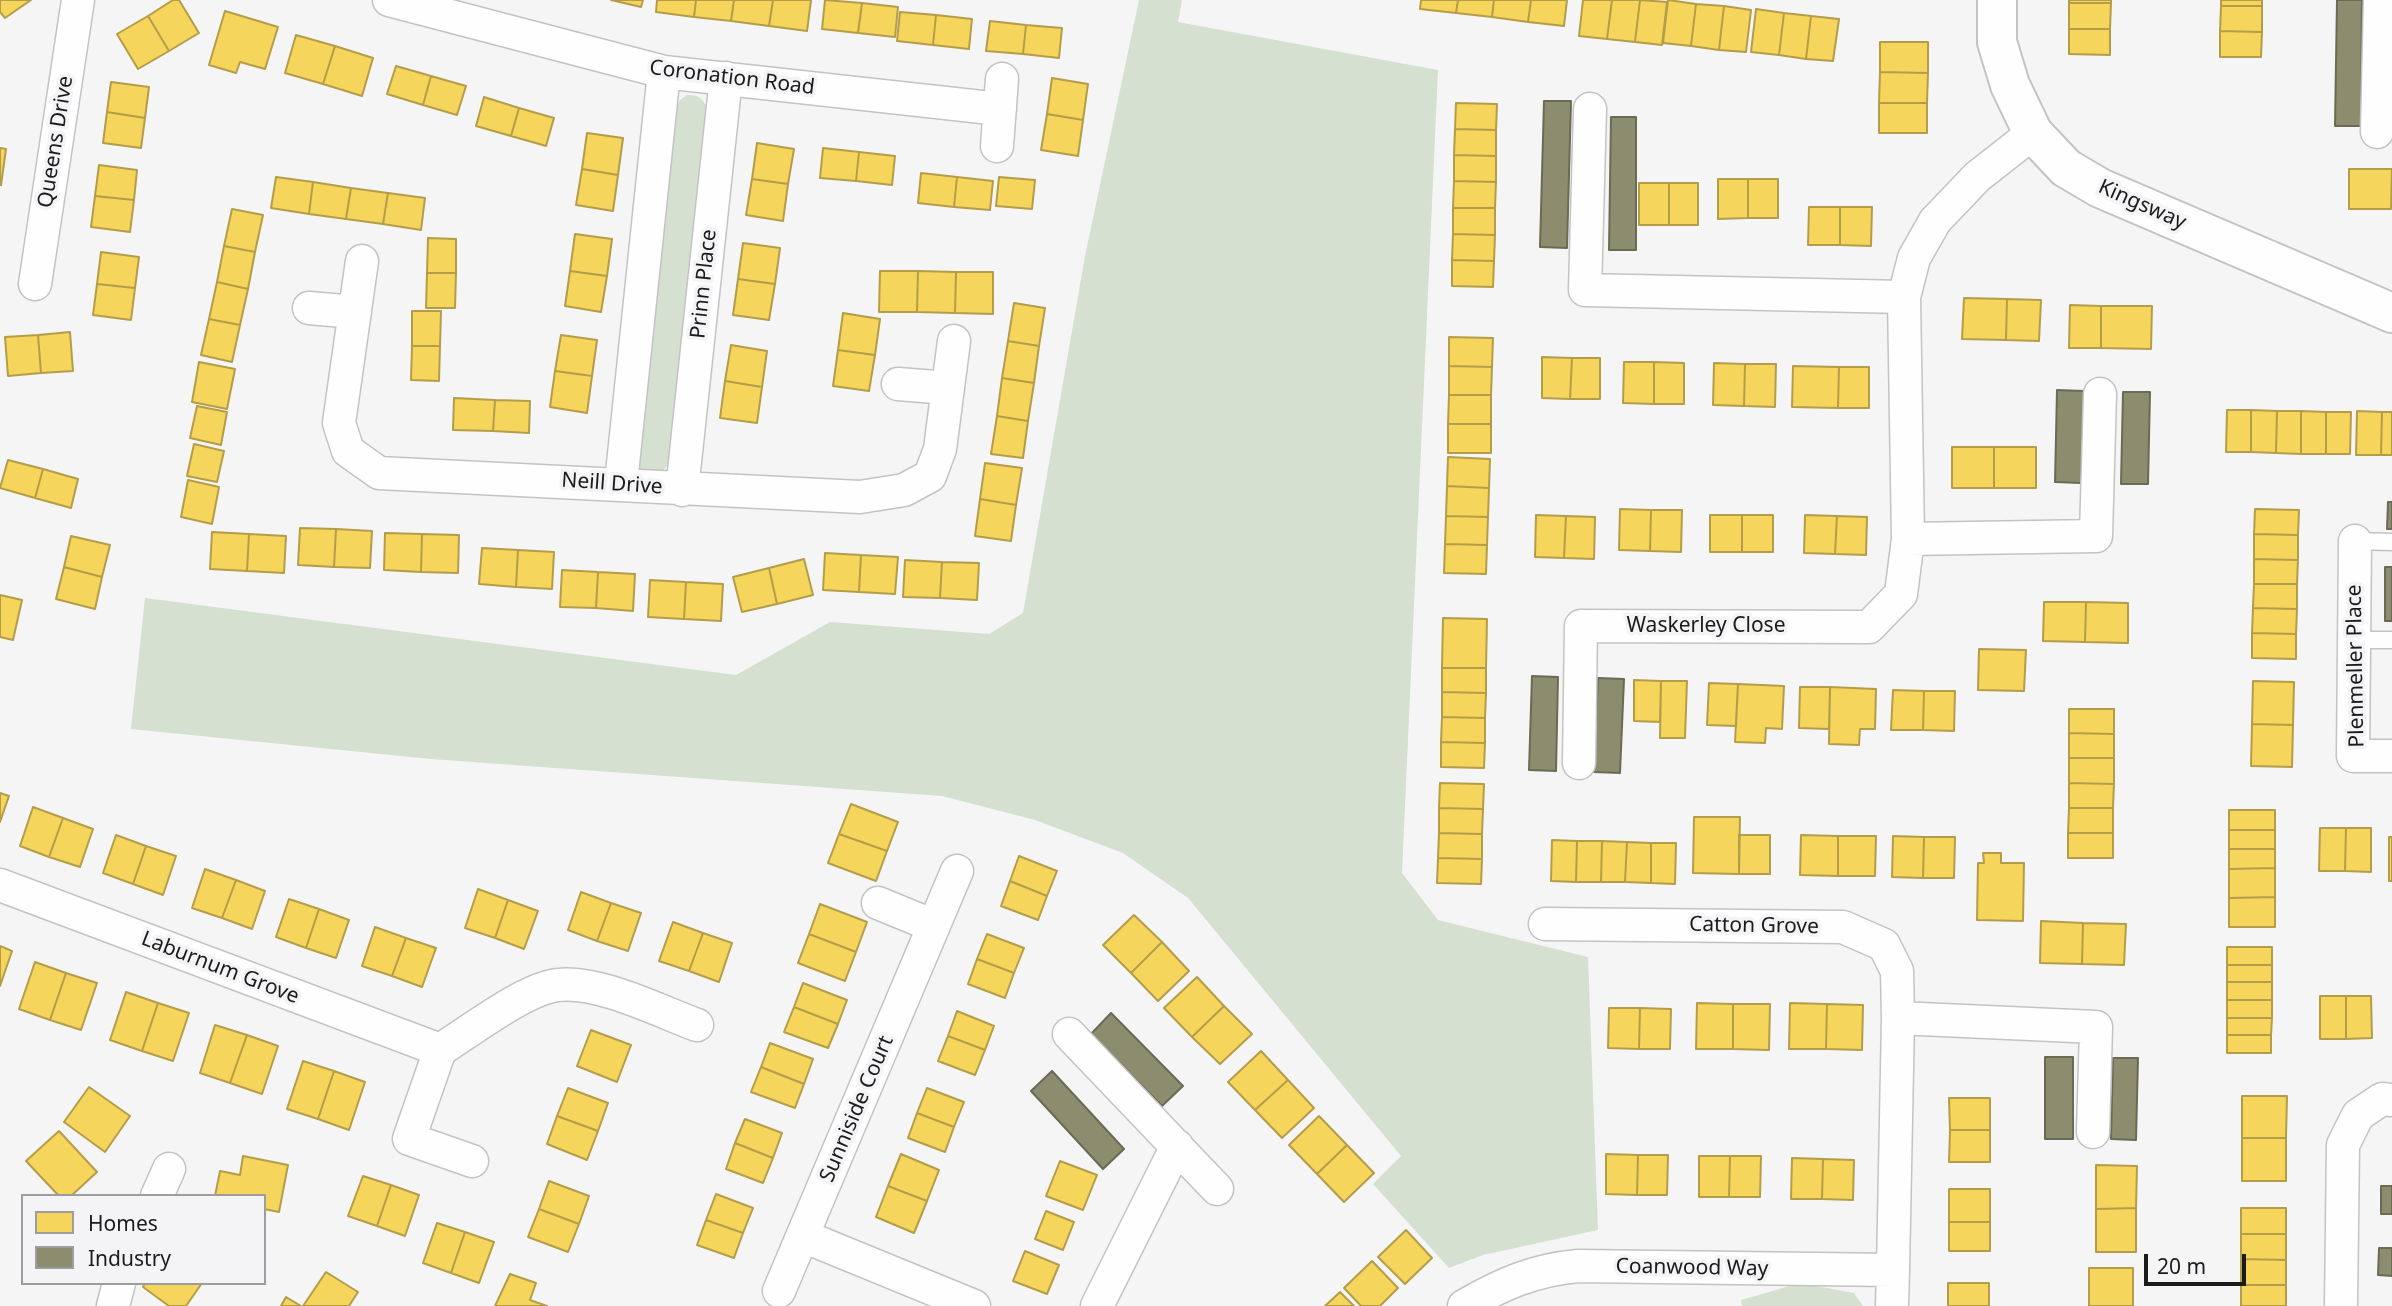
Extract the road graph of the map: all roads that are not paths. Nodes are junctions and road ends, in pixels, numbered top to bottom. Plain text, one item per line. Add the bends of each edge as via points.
1 (78, 0) edge
2 (388, 0) edge
3 (1997, 0) edge
4 (2380, 0) edge
5 (664, 72) junction
6 (726, 78) junction
7 (1590, 109) dead end
8 (2377, 132) dead end
9 (2033, 133) junction
10 (996, 146) dead end
11 (362, 261) dead end
12 (35, 284) dead end
13 (1904, 297) junction
14 (309, 308) dead end
15 (355, 312) junction
16 (2392, 313) edge
17 (954, 341) dead end
18 (898, 384) dead end
19 (948, 388) junction
20 (2100, 394) dead end
21 (621, 483) junction
22 (682, 489) junction
23 (1908, 539) junction
24 (2355, 541) joint
25 (2392, 542) edge
26 (2354, 640) junction
27 (2392, 640) edge
28 (2392, 756) edge
29 (1579, 763) dead end
30 (957, 871) dead end
31 (0, 885) edge
32 (878, 902) dead end
33 (1545, 924) dead end
34 (934, 926) junction
35 (1898, 1018) junction
36 (697, 1025) dead end
37 (1069, 1034) dead end
38 (440, 1050) junction
39 (2392, 1100) edge
40 (2093, 1132) dead end
41 (1177, 1146) junction
42 (472, 1161) dead end
43 (1217, 1189) dead end
44 (803, 1236) junction
45 (1893, 1270) junction
46 (118, 1285) edge
47 (779, 1292) dead end
48 (113, 1306) edge
49 (974, 1306) edge
50 (1097, 1306) edge
51 (1464, 1306) edge
52 (1892, 1306) edge
53 (2341, 1306) edge

1 - 12 street, Queens Drive
2 - 5 street, Coronation Road
3 - 9 street, Kingsway via 1997,42 2010,85
4 - 8 street
5 - 6 street, Coronation Road
5 - 21 street
6 - 10 street, Coronation Road via 1001,94
6 - 22 street, Prinn Place
7 - 13 street via 1585,290
9 - 13 street, Waskerley Close via 1977,177 1935,221 1914,258
9 - 16 street, Kingsway via 2066,168 2100,188
11 - 15 street, Neill Drive
13 - 23 street, Waskerley Close
14 - 15 street
15 - 21 street, Neill Drive via 339,423 348,451 379,473
17 - 19 street, Neill Drive
18 - 19 street
19 - 22 street, Neill Drive via 940,449 930,476 904,490 860,497
20 - 23 street via 2096,536
21 - 22 street, Neill Drive
23 - 29 street, Waskerley Close via 1901,594 1868,626 1581,626
24 - 25 lane
24 - 26 street, Plenmeller Place
26 - 27 lane
26 - 28 street, Plenmeller Place via 2353,756
30 - 34 street, Sunniside Court
31 - 38 street, Laburnum Grove
32 - 34 street
33 - 35 street, Catton Grove via 1843,927 1884,945 1897,971
34 - 44 street, Sunniside Court
35 - 40 street via 2096,1027
35 - 45 street, Catton Grove
36 - 38 street via 595,988 558,985 532,993
37 - 41 street
38 - 42 street via 409,1139
39 - 53 street via 2382,1099 2358,1115 2343,1145
41 - 43 street
41 - 50 street
44 - 47 street, Sunniside Court
44 - 49 street
45 - 51 street, Coanwood Way via 1578,1266 1545,1269
45 - 52 street
46 - 48 street

